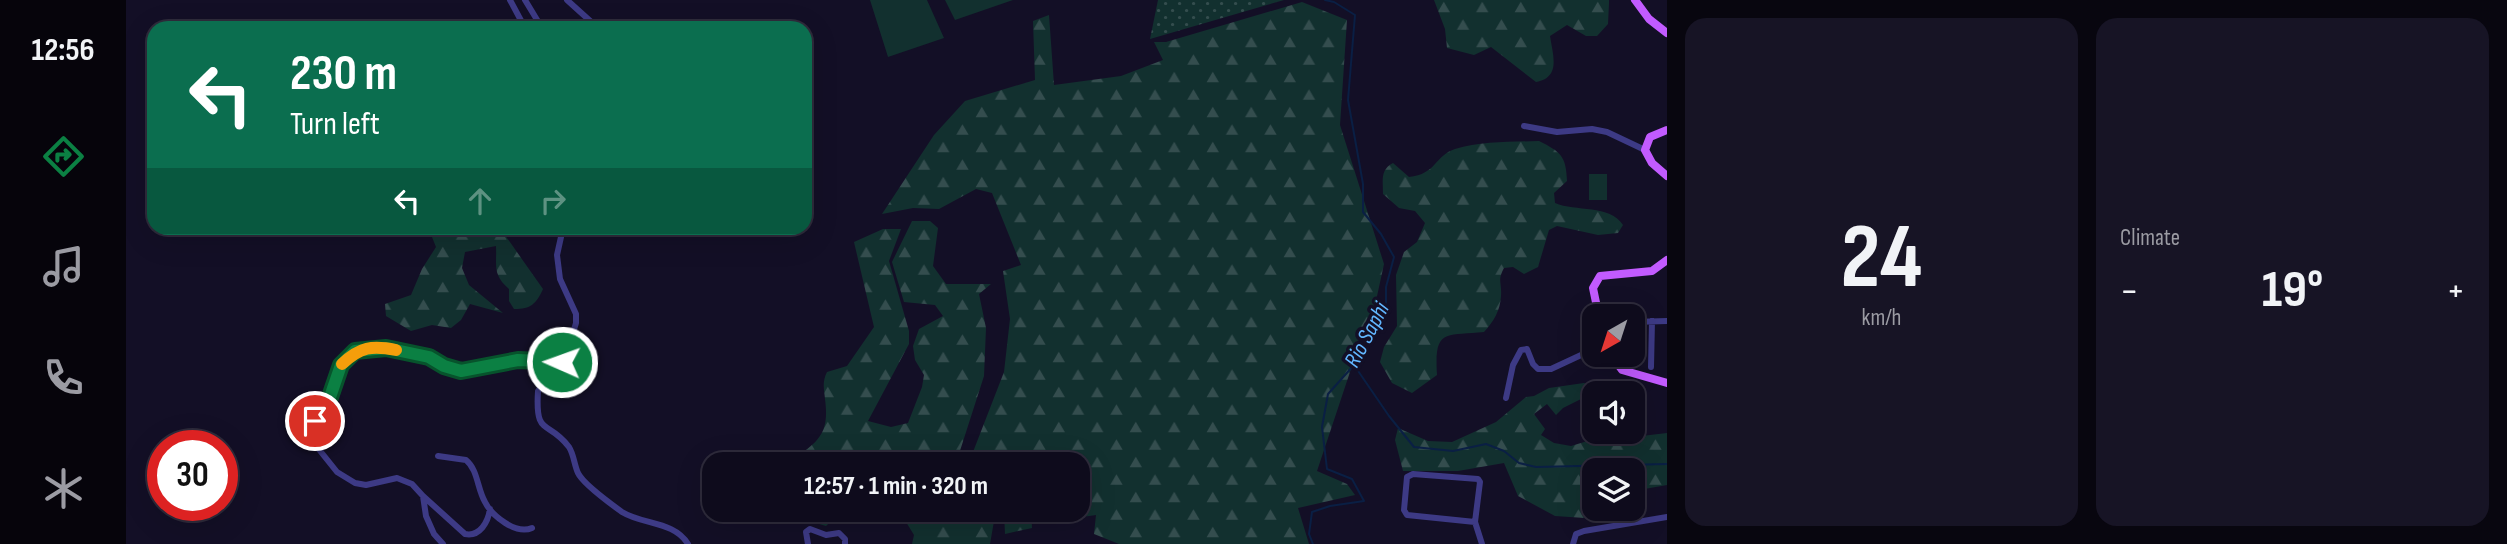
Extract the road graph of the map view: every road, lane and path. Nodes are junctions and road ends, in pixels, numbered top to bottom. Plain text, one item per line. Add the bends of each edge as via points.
1 (510, 0) edge
2 (525, 0) edge
3 (567, 0) edge
4 (1635, 0) edge
5 (521, 21) edge
6 (538, 21) edge
7 (590, 21) edge
8 (1667, 33) edge
9 (1524, 126) dead end
10 (1667, 130) edge
11 (1645, 150) junction
12 (1667, 176) edge
13 (561, 235) edge
14 (1667, 260) edge
15 (1596, 304) edge
16 (1645, 321) edge
17 (1652, 321) junction
18 (1667, 321) edge
19 (1582, 355) edge
20 (562, 362) junction
21 (1651, 367) dead end
22 (1621, 368) edge
23 (1667, 383) edge
24 (1506, 398) dead end
25 (438, 456) dead end
26 (423, 496) junction
27 (490, 509) junction
28 (1667, 517) edge
29 (1475, 522) junction
30 (532, 528) dead end
31 (443, 544) edge
32 (688, 544) edge
33 (808, 544) edge
34 (845, 544) edge
35 (1482, 544) edge
36 (1573, 544) edge

1 - 5 street
2 - 6 street
3 - 7 street
4 - 8 main road
9 - 11 street via 1557,132 1592,129
10 - 11 main road via 1650,138
11 - 12 main road
13 - 20 street via 557,255 561,279 576,314
14 - 15 main road via 1652,271 1600,276 1593,288
16 - 17 street
17 - 18 street
17 - 21 street
19 - 24 street via 1551,369 1538,369 1527,349 1521,350
20 - 26 street via 518,360 461,371 429,357 386,348 355,351 341,365 328,403 315,421 317,447 328,463 355,483 397,478 412,484
20 - 32 street via 538,391 539,421 568,446 583,480 623,512 674,530
22 - 23 main road
25 - 27 street via 470,463
26 - 27 street via 470,535 481,529
26 - 31 street via 426,516
27 - 30 street via 517,529
28 - 36 street via 1584,531 1576,534
29 - 29 street via 1478,479 1407,477 1407,515
29 - 35 street
33 - 34 street via 806,532 810,529 826,535 839,533

